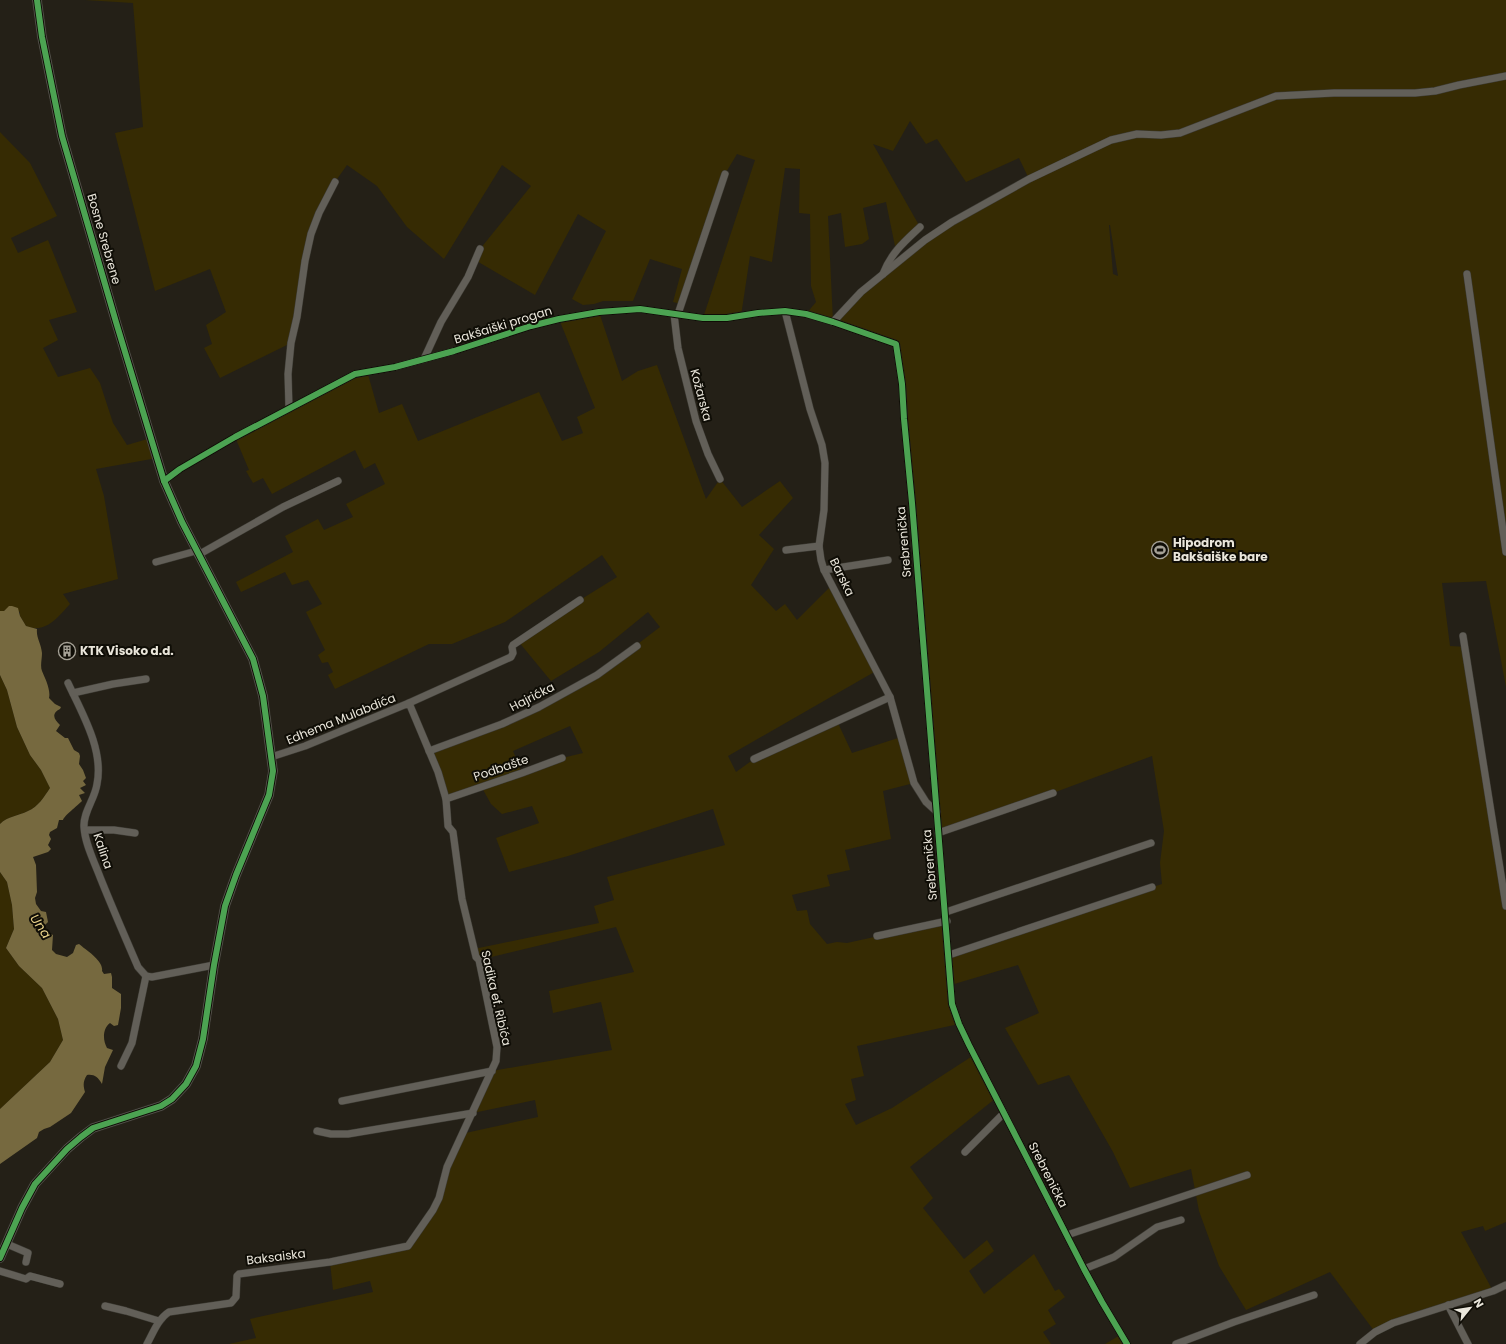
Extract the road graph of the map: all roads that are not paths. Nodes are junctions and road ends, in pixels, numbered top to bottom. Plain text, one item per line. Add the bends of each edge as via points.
1 (37, 0) edge
2 (1506, 76) edge
3 (725, 174) dead end
4 (335, 182) dead end
5 (920, 227) dead end
6 (480, 249) dead end
7 (882, 274) junction
8 (1467, 274) dead end
9 (785, 311) junction
10 (676, 314) junction
11 (833, 322) junction
12 (896, 344) joint
13 (424, 360) junction
14 (289, 408) junction
15 (720, 479) dead end
16 (164, 481) junction
17 (338, 481) dead end
18 (819, 546) junction
19 (786, 550) dead end
20 (1506, 552) edge
21 (197, 553) junction
22 (888, 560) dead end
23 (156, 562) dead end
24 (824, 570) junction
25 (580, 600) dead end
26 (1463, 636) dead end
27 (636, 646) dead end
28 (146, 679) dead end
29 (68, 683) dead end
30 (73, 693) junction
31 (890, 697) junction
32 (409, 703) junction
33 (413, 712) joint
34 (429, 751) junction
35 (271, 757) junction
36 (562, 758) dead end
37 (754, 759) dead end
38 (1053, 793) dead end
39 (446, 799) junction
40 (937, 812) junction
41 (85, 830) junction
42 (938, 832) junction
43 (135, 833) dead end
44 (1151, 843) dead end
45 (1152, 887) dead end
46 (1506, 906) edge
47 (946, 912) junction
48 (946, 921) junction
49 (877, 936) dead end
50 (949, 955) junction
51 (214, 964) junction
52 (146, 976) junction
53 (121, 1066) dead end
54 (492, 1071) junction
55 (342, 1101) dead end
56 (473, 1113) junction
57 (1004, 1113) junction
58 (317, 1131) dead end
59 (965, 1152) dead end
60 (1247, 1175) dead end
61 (1181, 1220) dead end
62 (1067, 1235) junction
63 (7, 1244) junction
64 (0, 1258) edge
65 (26, 1262) dead end
66 (330, 1262) joint
67 (1084, 1269) junction
68 (0, 1271) edge
69 (60, 1284) dead end
70 (1506, 1285) edge
71 (1314, 1296) dead end
72 (1448, 1305) junction
73 (104, 1306) dead end
74 (159, 1321) junction
75 (147, 1344) edge
76 (1127, 1344) edge
77 (1176, 1344) edge
78 (1360, 1344) edge
79 (1468, 1344) edge

1 - 16 street, Bosne Srebrene via 62,136
2 - 7 street via 1415,93 1276,96 1180,133 1137,134 1111,140 1029,179 952,222
3 - 10 street
4 - 14 street via 311,234 305,261 291,343 288,374
5 - 7 street via 887,262
6 - 13 street
7 - 11 street
8 - 20 street
9 - 10 street, Bakšaiški progan via 727,318
9 - 11 street, Bakšaiški progan
9 - 18 street, Barska via 823,451 824,510
10 - 13 street, Bakšaiški progan via 640,309 598,312 559,319
10 - 15 street, Kožarska via 678,348 696,421
11 - 12 street, Bakšaiški progan
12 - 40 street, Srebrenička via 902,384
13 - 14 street, Bakšaiški progan via 355,374
14 - 16 street, Bakšaiški progan via 205,454
16 - 21 street, Bosne Srebrene
17 - 21 street
18 - 19 street
18 - 24 street, Barska
21 - 23 street
21 - 35 street, Bosne Srebrene via 253,659 263,696
22 - 24 street
24 - 31 street, Barska
25 - 32 street via 513,645 514,653 511,657
26 - 46 street
27 - 34 street, Hajrićka via 597,675 539,708
28 - 30 street
29 - 30 street, Kalina
30 - 41 street, Kalina via 92,740 98,765 98,782 85,818
31 - 37 street
31 - 40 street, Barska via 914,783 926,802
32 - 33 street, Edhema Mulabdića
32 - 35 street, Edhema Mulabdića via 305,746
33 - 34 street, Sadika ef. Ribića
34 - 39 street, Sadika ef. Ribića
35 - 51 street, Bosne Srebrene via 273,771 269,795 225,906
36 - 39 street, Podbašte
38 - 42 street
39 - 54 street, Sadika ef. Ribića via 448,826 453,832 462,899 476,957 479,960 497,1047
40 - 42 street, Srebrenička
41 - 43 street
41 - 52 street, Kalina via 93,858 124,936 138,966
42 - 47 street, Srebrenička
44 - 47 street
45 - 50 street
47 - 48 street, Srebrenička
48 - 49 street
48 - 50 street, Srebrenička
50 - 57 street, Srebrenička via 952,1004 959,1024
51 - 52 street via 152,977
51 - 63 street, Bosne Srebrene via 203,1039 196,1066 186,1084 172,1099 161,1106 106,1123 80,1137 35,1184
52 - 53 street via 132,1043
54 - 55 street
54 - 56 street, Sadika ef. Ribića
56 - 58 street via 348,1134
56 - 66 street, Sadika ef. Ribića via 447,1167 439,1198 409,1244
57 - 59 street
57 - 62 street, Srebrenička
60 - 62 street
61 - 67 street via 1157,1227 1114,1257
62 - 67 street, Srebrenička
63 - 64 street, Bosne Srebrene
63 - 65 street via 28,1253
66 - 74 street, Baksaiska via 242,1273 237,1276 236,1297 231,1303 169,1312
67 - 76 street, Srebrenička
68 - 69 street via 26,1279 30,1276
70 - 72 street
71 - 77 street
72 - 78 street via 1393,1323 1375,1332
72 - 79 street
73 - 74 street
74 - 75 street

